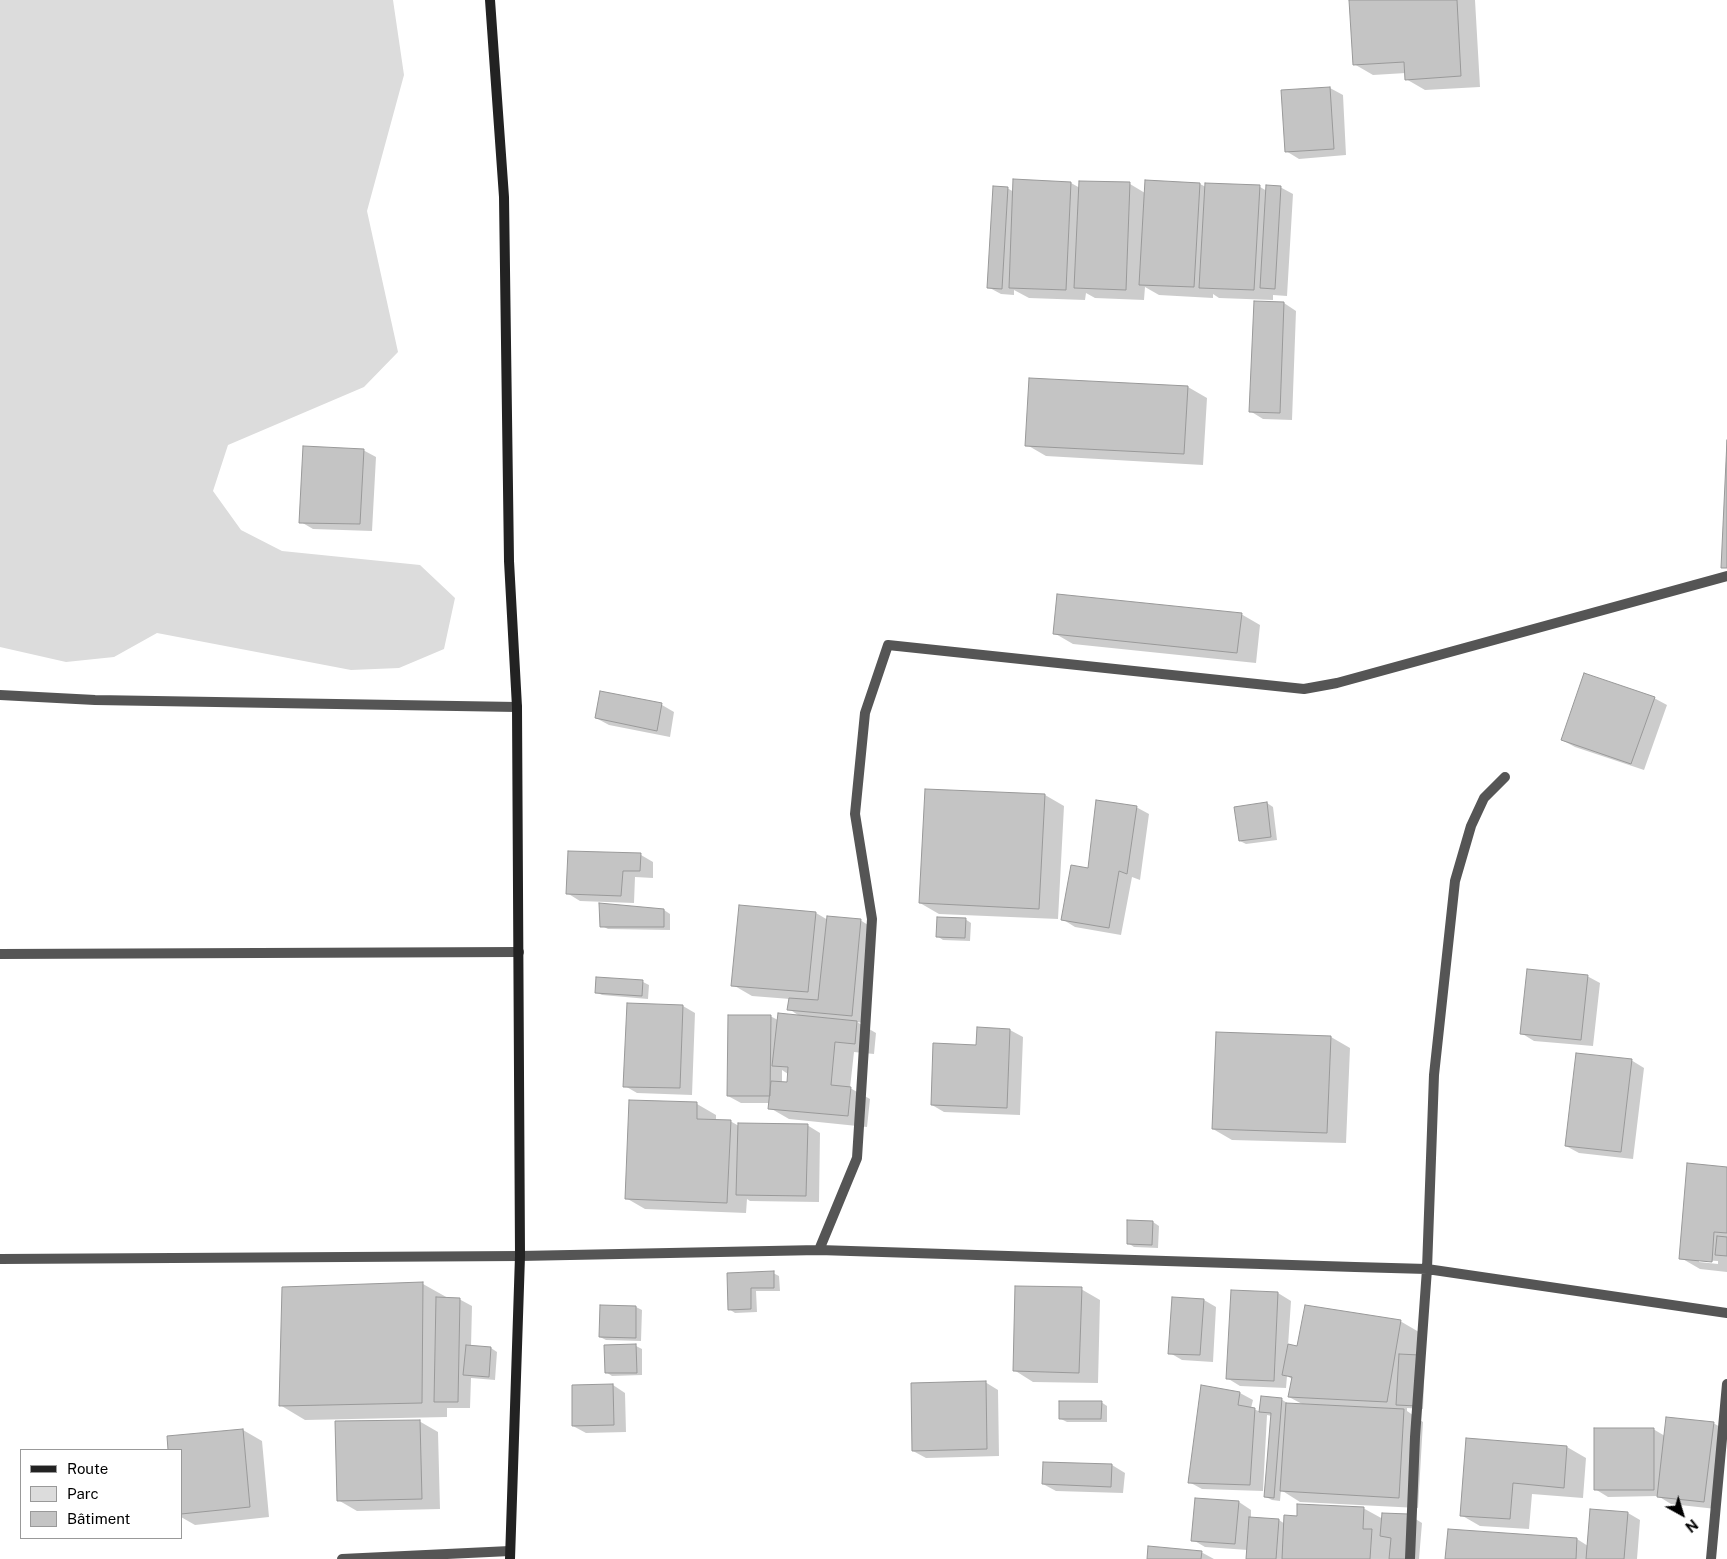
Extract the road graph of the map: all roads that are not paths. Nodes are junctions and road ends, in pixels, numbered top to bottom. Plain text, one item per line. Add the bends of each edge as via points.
1 (490, 0) edge
2 (1727, 576) edge
3 (0, 695) edge
4 (517, 707) junction
5 (1505, 777) dead end
6 (519, 952) junction
7 (0, 954) edge
8 (819, 1250) junction
9 (520, 1256) junction
10 (0, 1258) edge
11 (1426, 1269) junction
12 (1727, 1313) edge
13 (1727, 1384) edge
14 (510, 1555) edge
15 (342, 1559) edge
16 (1410, 1559) edge
17 (1711, 1559) edge

1 - 4 main road via 504,196 509,561
2 - 8 street via 1337,683 1304,689 888,645 866,713 855,814 872,919 858,1158
3 - 4 street via 95,700
4 - 6 main road
5 - 11 street via 1484,798 1471,826 1455,881 1434,1075
6 - 7 street
6 - 9 main road
8 - 9 street
8 - 11 street
9 - 10 street
9 - 14 main road
11 - 12 street
11 - 16 street
13 - 17 street
14 - 15 street

